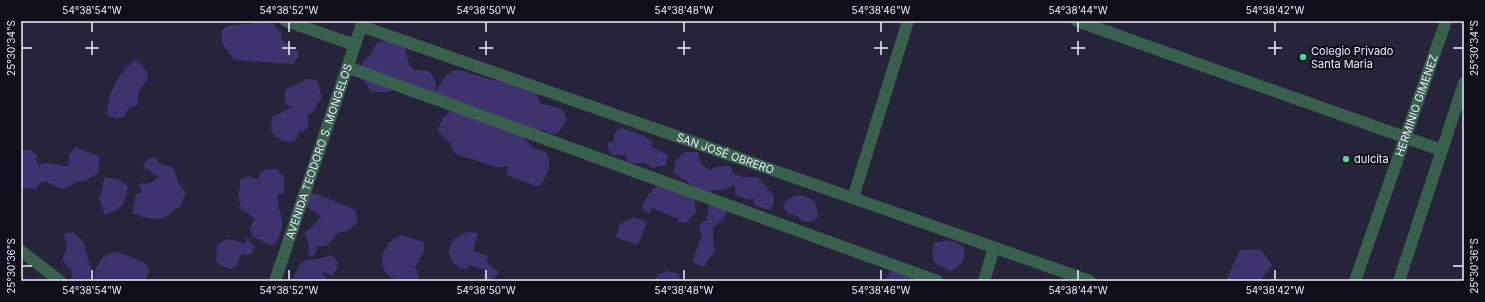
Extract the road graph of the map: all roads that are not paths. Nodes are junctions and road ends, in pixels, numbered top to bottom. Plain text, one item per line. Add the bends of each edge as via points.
1 (286, 21) edge
2 (908, 21) edge
3 (1077, 21) edge
4 (1446, 21) edge
5 (362, 24) edge
6 (355, 45) junction
7 (347, 67) junction
8 (1464, 83) edge
9 (1406, 138) junction
10 (1441, 150) junction
11 (853, 198) junction
12 (994, 248) junction
13 (21, 251) edge
14 (60, 281) edge
15 (274, 281) edge
16 (937, 281) edge
17 (984, 281) edge
18 (1090, 281) edge
19 (1355, 281) edge
20 (1399, 281) edge

1 - 6 street
2 - 11 street
3 - 9 street
4 - 9 street, HERMINIO GIMENEZ
5 - 6 street, AVENIDA TEODORO S. MONGELOS
5 - 11 street, SAN JOSÉ OBRERO
6 - 7 street, AVENIDA TEODORO S. MONGELOS
7 - 15 street, AVENIDA TEODORO S. MONGELOS
7 - 16 street
8 - 10 street
9 - 10 street
9 - 19 street, HERMINIO GIMENEZ
10 - 20 street
11 - 12 street, SAN JOSÉ OBRERO
12 - 17 street
12 - 18 street, SAN JOSÉ OBRERO
13 - 14 street

